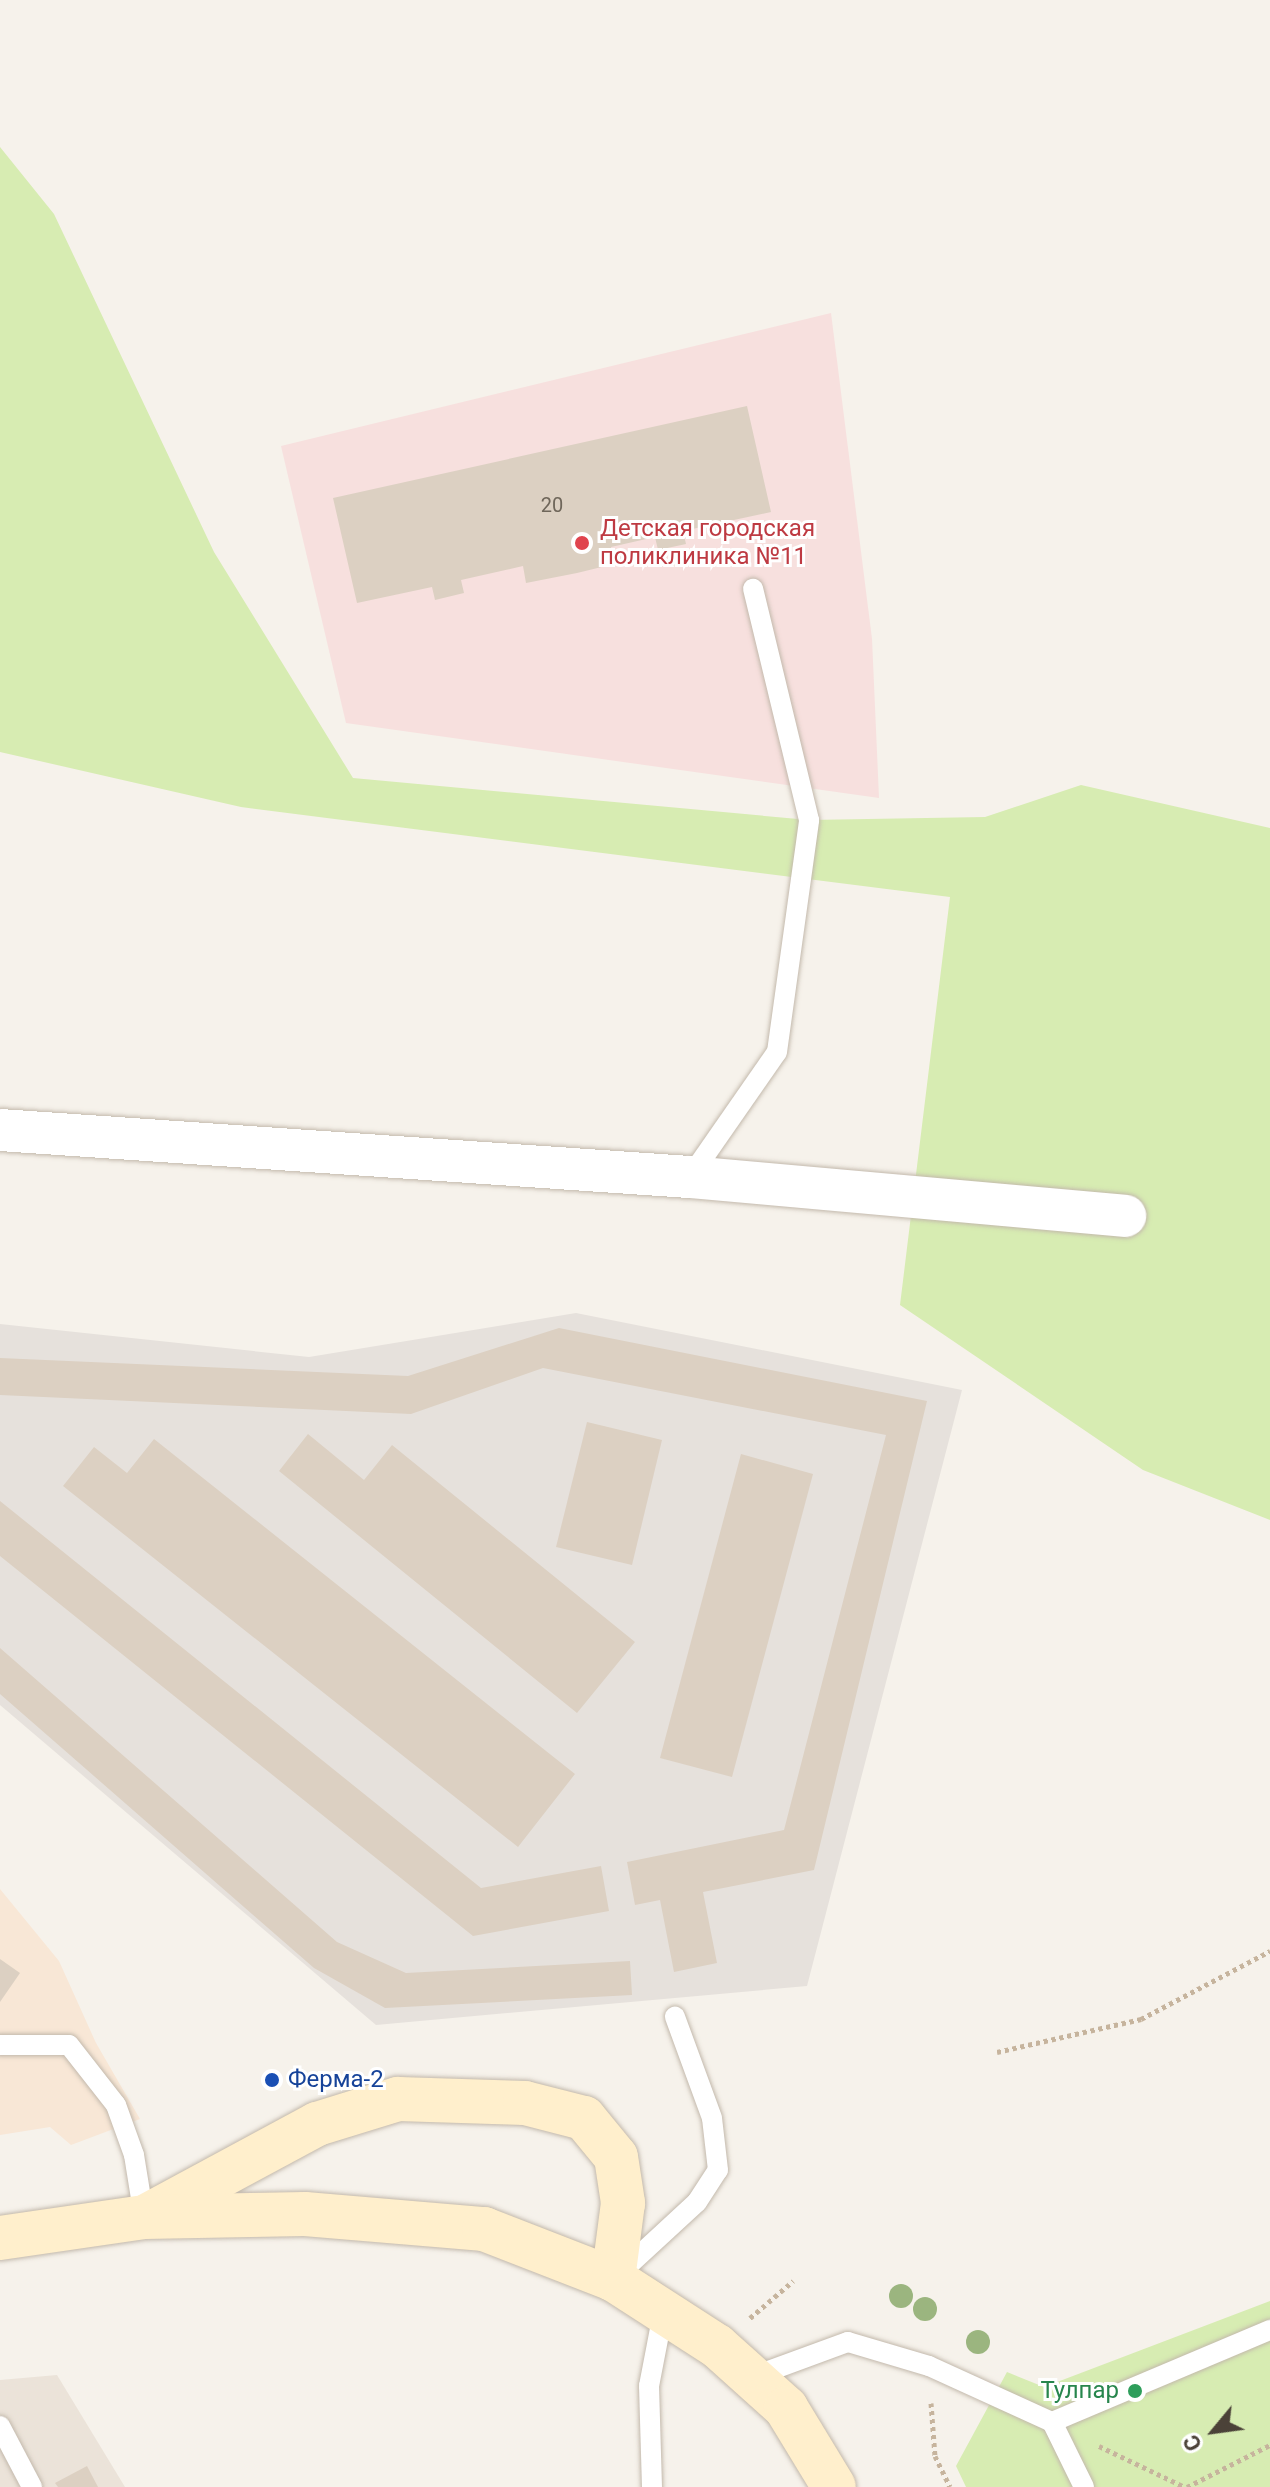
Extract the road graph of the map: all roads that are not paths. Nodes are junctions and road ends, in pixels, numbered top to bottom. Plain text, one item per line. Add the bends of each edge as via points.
1 (753, 589) dead end
2 (0, 1130) edge
3 (690, 1177) junction
4 (1125, 1216) dead end
5 (675, 2017) dead end
6 (0, 2045) edge
7 (144, 2217) junction
8 (0, 2238) edge
9 (613, 2279) junction
10 (664, 2308) junction
11 (1270, 2330) edge
12 (755, 2376) junction
13 (1052, 2422) junction
14 (0, 2426) edge
15 (32, 2487) edge
16 (652, 2487) edge
17 (834, 2487) edge
18 (1084, 2487) edge

1 - 3 lane via 809,820 777,1052
2 - 3 street
3 - 4 street
5 - 9 lane via 712,2118 718,2170 697,2202
6 - 7 lane via 69,2045 116,2105 134,2155
7 - 8 street
7 - 9 street via 305,2214 484,2229
7 - 9 street via 317,2124 398,2099 525,2103 584,2118 616,2157 623,2203
9 - 10 street
10 - 12 street
10 - 16 lane via 649,2386
11 - 13 lane
12 - 13 lane via 848,2342 929,2366
12 - 17 street via 786,2408
13 - 18 lane
14 - 15 lane

